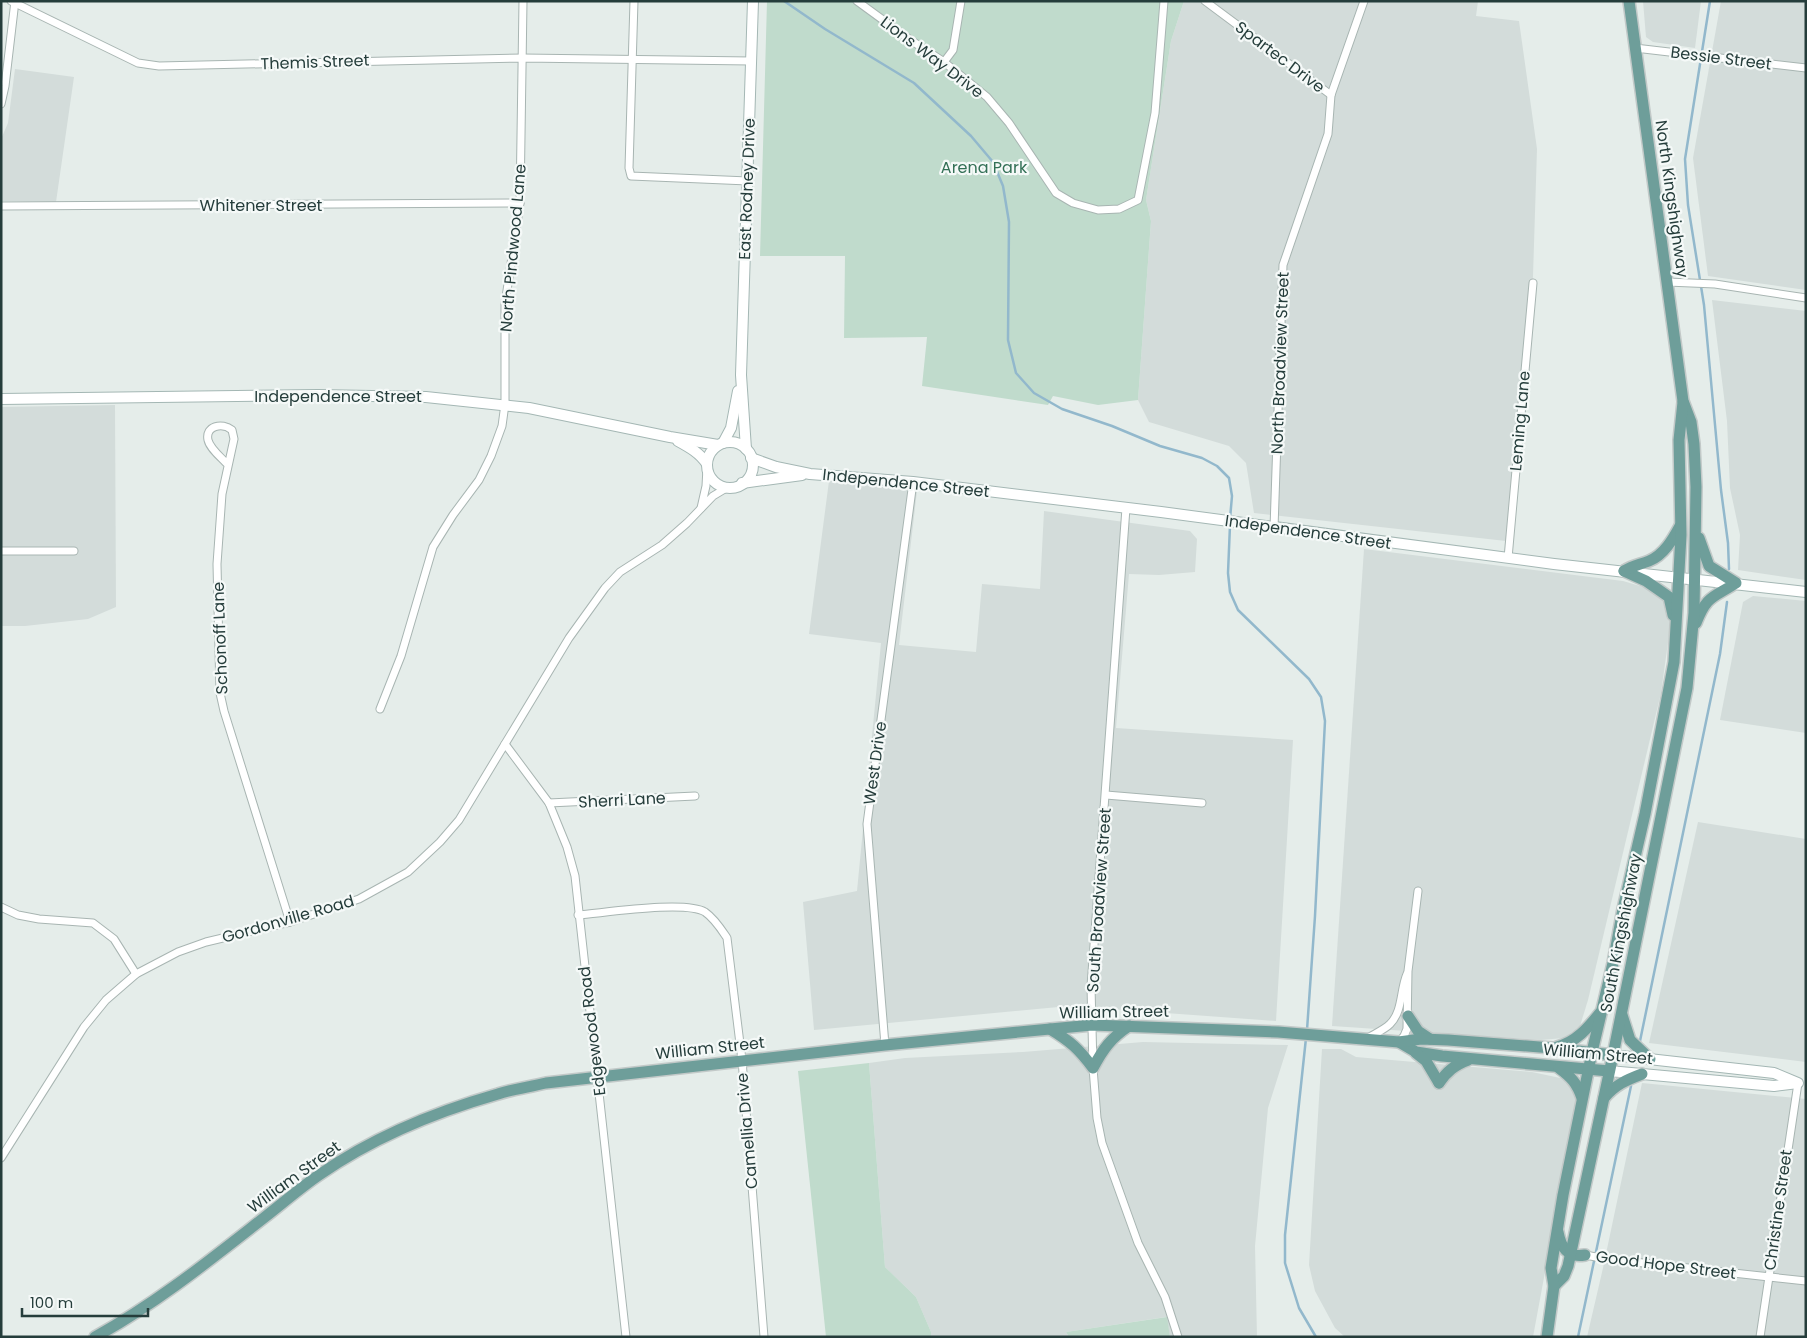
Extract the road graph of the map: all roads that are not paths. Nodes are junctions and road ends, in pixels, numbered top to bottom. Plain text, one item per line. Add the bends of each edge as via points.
1 (523, 1) edge
2 (634, 1) edge
3 (857, 1) edge
4 (961, 1) edge
5 (1164, 1) edge
6 (1205, 1) edge
7 (1364, 1) edge
8 (1629, 1) edge
9 (14, 2) edge
10 (753, 6) edge
11 (1636, 48) junction
12 (523, 58) junction
13 (633, 59) junction
14 (751, 61) junction
15 (944, 62) junction
16 (1806, 68) edge
17 (1331, 95) junction
18 (1, 104) edge
19 (748, 182) junction
20 (520, 203) junction
21 (1, 206) edge
22 (1667, 282) junction
23 (1533, 283) dead end
24 (1806, 298) edge
25 (741, 377) junction
26 (1, 399) edge
27 (1683, 400) junction
28 (505, 404) junction
29 (670, 437) junction
30 (720, 444) junction
31 (749, 454) junction
32 (228, 465) junction
33 (707, 466) junction
34 (810, 474) junction
35 (913, 482) junction
36 (742, 483) junction
37 (728, 487) junction
38 (700, 508) junction
39 (1126, 508) junction
40 (1681, 524) junction
41 (1274, 528) junction
42 (1696, 530) junction
43 (1, 551) edge
44 (74, 551) dead end
45 (1508, 558) junction
46 (1624, 571) junction
47 (1679, 578) junction
48 (1694, 580) junction
49 (1736, 583) junction
50 (1806, 592) edge
51 (1676, 630) junction
52 (1692, 632) junction
53 (380, 709) dead end
54 (505, 744) junction
55 (1106, 794) junction
56 (695, 796) dead end
57 (549, 803) junction
58 (1202, 803) dead end
59 (1418, 891) dead end
60 (1, 907) edge
61 (578, 915) junction
62 (290, 922) junction
63 (1408, 972) junction
64 (136, 974) junction
65 (1602, 1009) junction
66 (1621, 1013) junction
67 (1408, 1016) junction
68 (1092, 1025) junction
69 (1130, 1026) junction
70 (1050, 1029) junction
71 (1366, 1039) junction
72 (1431, 1040) junction
73 (1399, 1042) junction
74 (886, 1045) junction
75 (1552, 1048) junction
76 (1416, 1052) junction
77 (1592, 1052) junction
78 (1613, 1055) junction
79 (1472, 1059) junction
80 (1650, 1059) junction
81 (742, 1060) junction
82 (1558, 1067) junction
83 (1093, 1068) junction
84 (1589, 1070) junction
85 (1609, 1072) junction
86 (1642, 1074) junction
87 (598, 1076) junction
88 (1802, 1083) edge
89 (1604, 1098) junction
90 (1582, 1101) junction
91 (1, 1158) edge
92 (1557, 1231) junction
93 (1574, 1237) junction
94 (1570, 1255) junction
95 (1585, 1255) junction
96 (1768, 1278) junction
97 (1806, 1281) edge
98 (1554, 1286) junction
99 (95, 1337) edge
100 (626, 1337) edge
101 (764, 1337) edge
102 (1178, 1337) edge
103 (1547, 1337) edge
104 (1760, 1337) edge

1 - 12 street, North Pindwood Lane
2 - 13 street
3 - 15 street, Lions Way Drive
4 - 15 street via 953,50
5 - 15 street, Lions Way Drive via 1155,113 1138,200 1119,209 1098,210 1073,203 1056,192 1004,116 987,97
6 - 17 street, Spartec Drive
7 - 17 street, North Broadview Street
8 - 11 main road, North Kingshighway
9 - 12 street, Themis Street via 138,63 158,66
9 - 18 street
10 - 14 street, East Rodney Drive
11 - 16 street, Bessie Street
11 - 22 main road, North Kingshighway
12 - 13 street, Themis Street
12 - 20 street, North Pindwood Lane
13 - 14 street, Themis Street
13 - 19 street via 631,176
14 - 19 street, East Rodney Drive
17 - 41 street, North Broadview Street via 1328,134 1283,265
19 - 25 street, East Rodney Drive
20 - 21 street, Whitener Street
20 - 28 street, North Pindwood Lane via 505,304
22 - 24 street via 1715,284
22 - 27 main road, North Kingshighway
23 - 45 street, Leming Lane
25 - 30 street, East Rodney Drive via 731,428
25 - 31 street, East Rodney Drive
26 - 28 street, Independence Street via 355,396 426,397
27 - 40 main road, North Kingshighway via 1679,440
27 - 42 main road, North Kingshighway via 1694,444
28 - 29 street, Independence Street
28 - 53 street, North Pindwood Lane via 492,456 433,547 401,656
29 - 30 street, Independence Street
29 - 33 street, Independence Street via 693,450
30 - 31 street via 733,442
30 - 33 street via 708,456
31 - 34 street, Independence Street via 776,467
31 - 36 street via 752,469
32 - 32 street, Schonoff Lane via 234,439 232,430 219,425 211,429 208,440
32 - 62 street, Schonoff Lane via 222,494 217,564 220,693
33 - 37 street via 712,479
33 - 38 street, Gordonville Road
34 - 35 street, Independence Street
34 - 36 street, Independence Street
35 - 39 street, Independence Street
35 - 74 street, West Drive via 867,824
36 - 37 street
37 - 38 street, Gordonville Road
38 - 54 street, Gordonville Road via 662,545 620,572 606,588 569,638
39 - 41 street, Independence Street
39 - 55 street, South Broadview Street
40 - 46 main road via 1659,555
40 - 47 main road, North Kingshighway
41 - 45 street, Independence Street
42 - 48 main road, North Kingshighway
42 - 49 main road via 1709,566
43 - 44 street
45 - 46 street, Independence Street
46 - 47 street, Independence Street
46 - 51 main road via 1669,597
47 - 48 street, Independence Street
47 - 51 main road, South Kingshighway
48 - 49 street, Independence Street
48 - 52 main road, South Kingshighway
49 - 50 street, Independence Street
49 - 52 main road via 1712,596 1704,605
51 - 65 main road, South Kingshighway via 1666,709
52 - 66 main road, South Kingshighway via 1687,688
54 - 57 street, Edgewood Road
54 - 62 street, Gordonville Road via 459,820 408,872 359,899
55 - 58 street
55 - 68 street, South Broadview Street via 1091,986
56 - 57 street, Sherri Lane
57 - 61 street, Edgewood Road via 575,876
59 - 63 street
60 - 64 street via 18,915 40,919 93,923 114,939
61 - 81 street, Camellia Drive via 680,906 704,911 727,938
61 - 87 street, Edgewood Road
62 - 64 street, Gordonville Road via 206,942 178,952
63 - 67 street
63 - 71 street via 1394,1020
64 - 91 street, Gordonville Road via 106,1000 84,1027
65 - 75 main road via 1591,1024 1568,1044
65 - 77 main road, South Kingshighway
66 - 78 main road, South Kingshighway
66 - 80 main road via 1630,1040
67 - 72 main road via 1418,1031
67 - 73 street via 1407,1029
68 - 69 main road, William Street
68 - 70 main road, William Street
68 - 83 street, South Broadview Street
69 - 71 main road, William Street
69 - 83 main road via 1116,1034
70 - 74 main road, William Street
70 - 83 main road via 1067,1039
71 - 73 main road, William Street
72 - 73 main road, William Street
72 - 75 main road, William Street
73 - 76 main road, William Street
74 - 81 main road, William Street
75 - 77 main road, William Street
76 - 79 main road, William Street
76 - 79 main road via 1426,1061 1439,1083 1456,1065
77 - 78 main road, William Street
77 - 84 main road, South Kingshighway
78 - 80 street, William Street
78 - 85 main road, South Kingshighway
79 - 82 main road, William Street
80 - 88 street, William Street via 1774,1073
81 - 87 main road, William Street
81 - 101 street, Camellia Drive
82 - 84 main road, William Street
82 - 90 main road via 1572,1077
83 - 102 street, South Broadview Street via 1102,1143 1138,1243 1165,1297
84 - 85 main road, William Street
84 - 90 main road, South Kingshighway
85 - 86 street, William Street
85 - 89 main road, South Kingshighway
86 - 88 street, William Street via 1774,1086
86 - 89 main road via 1613,1088
87 - 99 main road, William Street via 499,1093 426,1119 363,1148 319,1175 182,1282
87 - 100 street, Edgewood Road
88 - 96 street, Christine Street
89 - 93 main road, South Kingshighway
90 - 92 main road, South Kingshighway
92 - 94 main road via 1561,1245
92 - 98 main road, South Kingshighway via 1551,1268
93 - 94 main road, South Kingshighway
93 - 95 main road
94 - 95 main road
94 - 98 main road, South Kingshighway via 1564,1276
95 - 96 street, Good Hope Street
96 - 97 street, Good Hope Street
96 - 104 street, Christine Street
98 - 103 main road, South Kingshighway

